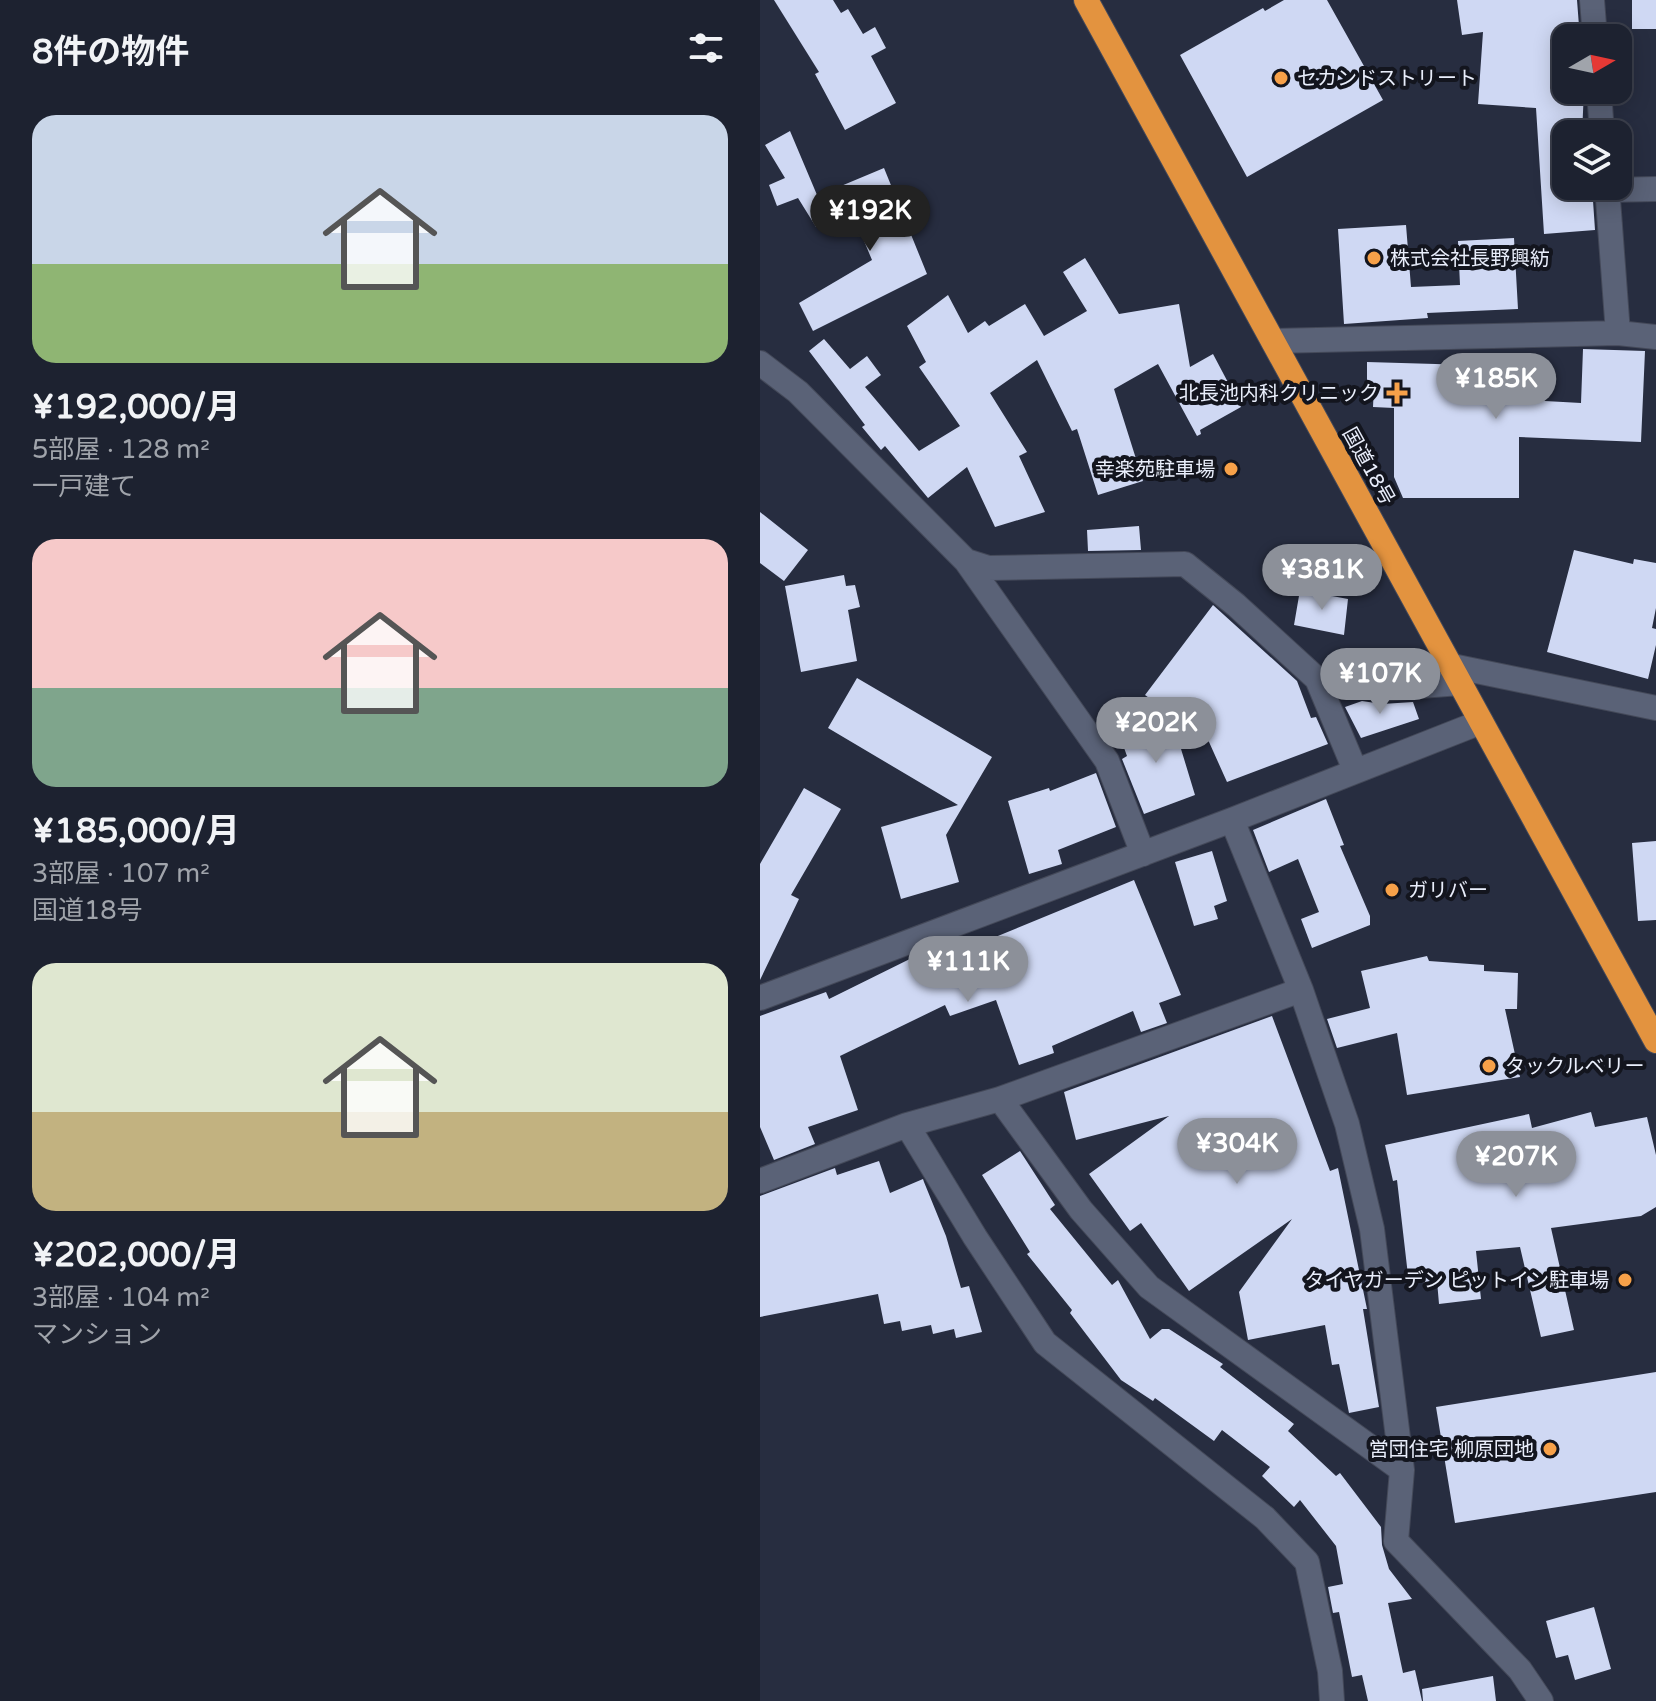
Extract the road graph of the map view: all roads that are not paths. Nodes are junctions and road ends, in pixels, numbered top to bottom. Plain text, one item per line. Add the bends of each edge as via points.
1 (1086, 0) edge
2 (1592, 0) edge
3 (1594, 24) edge
4 (1632, 189) edge
5 (1656, 189) edge
6 (1608, 200) edge
7 (1618, 333) junction
8 (1656, 337) edge
9 (1273, 341) junction
10 (760, 363) edge
11 (966, 561) junction
12 (1456, 674) junction
13 (1317, 679) junction
14 (1656, 708) edge
15 (1481, 722) junction
16 (1355, 770) junction
17 (1232, 820) junction
18 (1143, 854) junction
19 (1301, 990) junction
20 (760, 998) edge
21 (1656, 1041) edge
22 (1000, 1099) junction
23 (907, 1125) junction
24 (760, 1181) edge
25 (1402, 1470) junction
26 (1332, 1701) edge
27 (1541, 1701) edge

1 - 9 highway, 国道18号
2 - 3 street
4 - 5 street
6 - 7 street
7 - 8 street
7 - 9 street
9 - 12 highway, 国道18号
10 - 11 street via 798,392
11 - 13 street via 988,568 1185,564
11 - 18 street via 1107,761
12 - 13 street via 1381,689
12 - 14 street
12 - 15 highway, 国道18号
13 - 16 street
15 - 16 street
15 - 21 highway, 国道18号
16 - 17 street
17 - 18 street
17 - 19 street
18 - 20 street
19 - 22 street
19 - 25 street via 1347,1124 1372,1229
22 - 23 street
22 - 25 street via 1081,1210 1149,1287
23 - 24 street
23 - 26 street via 1045,1343 1265,1518 1307,1562
25 - 27 street via 1396,1541 1520,1670

